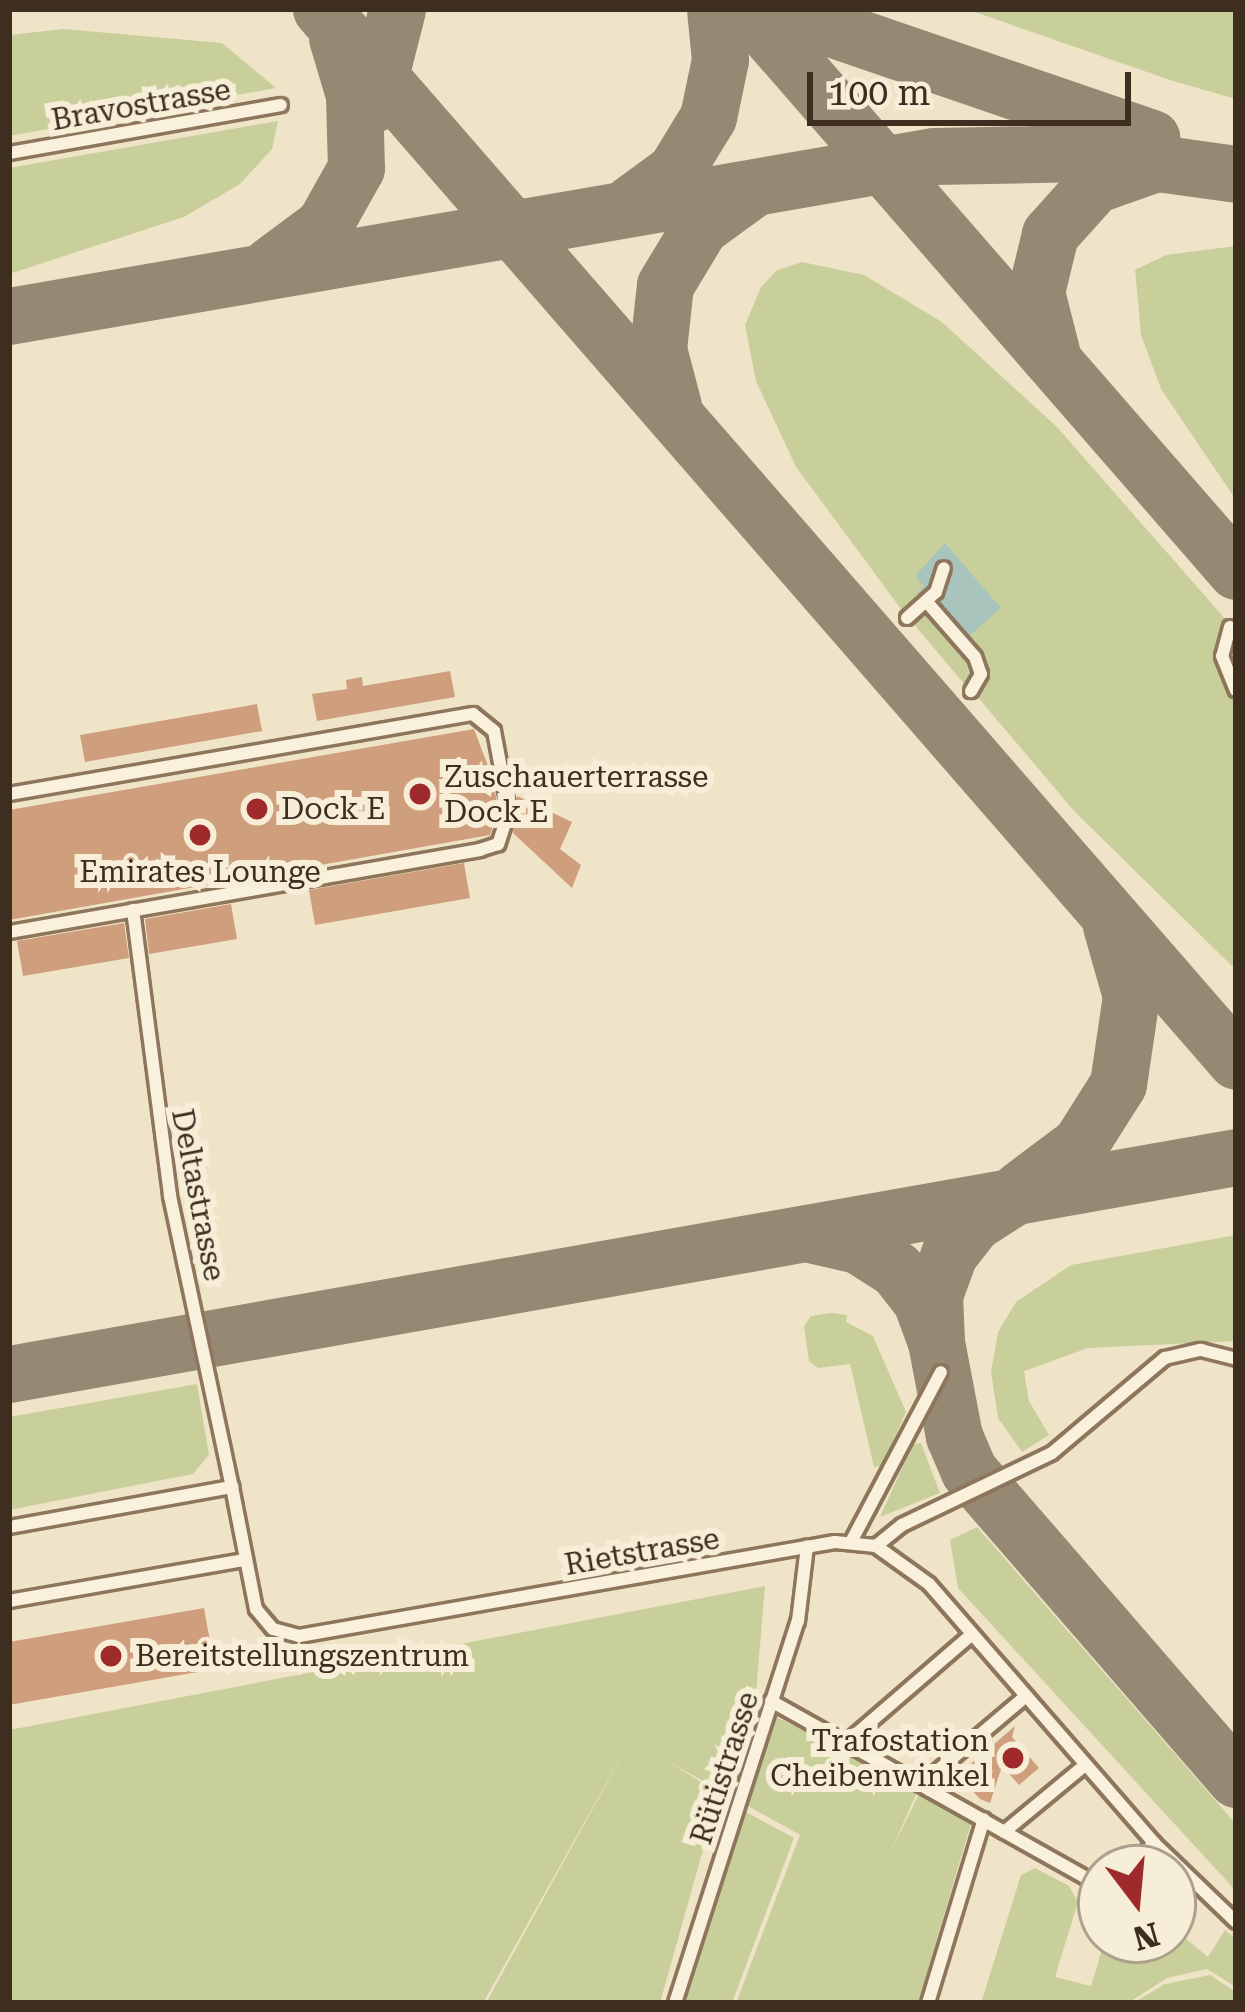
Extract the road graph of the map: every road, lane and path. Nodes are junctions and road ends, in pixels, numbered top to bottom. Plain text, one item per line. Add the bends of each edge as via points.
1 (281, 105) dead end
2 (9, 153) edge
3 (944, 568) dead end
4 (926, 601) junction
5 (907, 618) dead end
6 (1230, 627) dead end
7 (1236, 690) edge
8 (971, 691) dead end
9 (9, 794) edge
10 (133, 910) junction
11 (9, 932) edge
12 (1236, 1359) edge
13 (941, 1372) dead end
14 (232, 1487) junction
15 (9, 1527) edge
16 (851, 1542) junction
17 (876, 1546) junction
18 (807, 1547) junction
19 (244, 1560) junction
20 (9, 1601) edge
21 (972, 1634) junction
22 (1026, 1696) junction
23 (771, 1701) junction
24 (847, 1742) junction
25 (1085, 1765) junction
26 (923, 1783) junction
27 (985, 1819) junction
28 (1004, 1832) junction
29 (1154, 1843) joint
30 (1077, 1873) edge
31 (1236, 1922) edge
32 (675, 2003) edge
33 (928, 2003) edge

1 - 2 lane, Bravostrasse
3 - 4 lane
4 - 5 lane
4 - 8 lane via 975,657 981,674
6 - 7 lane via 1222,656
9 - 10 lane via 454,715 472,714 494,731 509,811 498,844
10 - 11 lane
10 - 14 lane, Deltastrasse via 170,1196
12 - 17 lane via 1201,1350 1165,1358 1052,1453 902,1525
13 - 16 lane
14 - 15 lane
14 - 19 lane, Rietstrasse
16 - 17 lane, Rietstrasse
16 - 18 lane, Rietstrasse
17 - 21 lane, Rietstrasse via 917,1571
18 - 19 lane, Rietstrasse via 299,1636 263,1621
18 - 23 lane, Rütistrasse via 808,1582
19 - 20 lane
21 - 22 lane, Rietstrasse
21 - 24 lane
22 - 25 lane, Rietstrasse
22 - 26 lane
23 - 24 lane
23 - 32 lane, Rütistrasse
24 - 26 lane
25 - 28 lane
25 - 29 lane, Rietstrasse
26 - 27 lane
27 - 28 lane
27 - 33 lane
28 - 30 lane
29 - 31 lane, Rietstrasse

